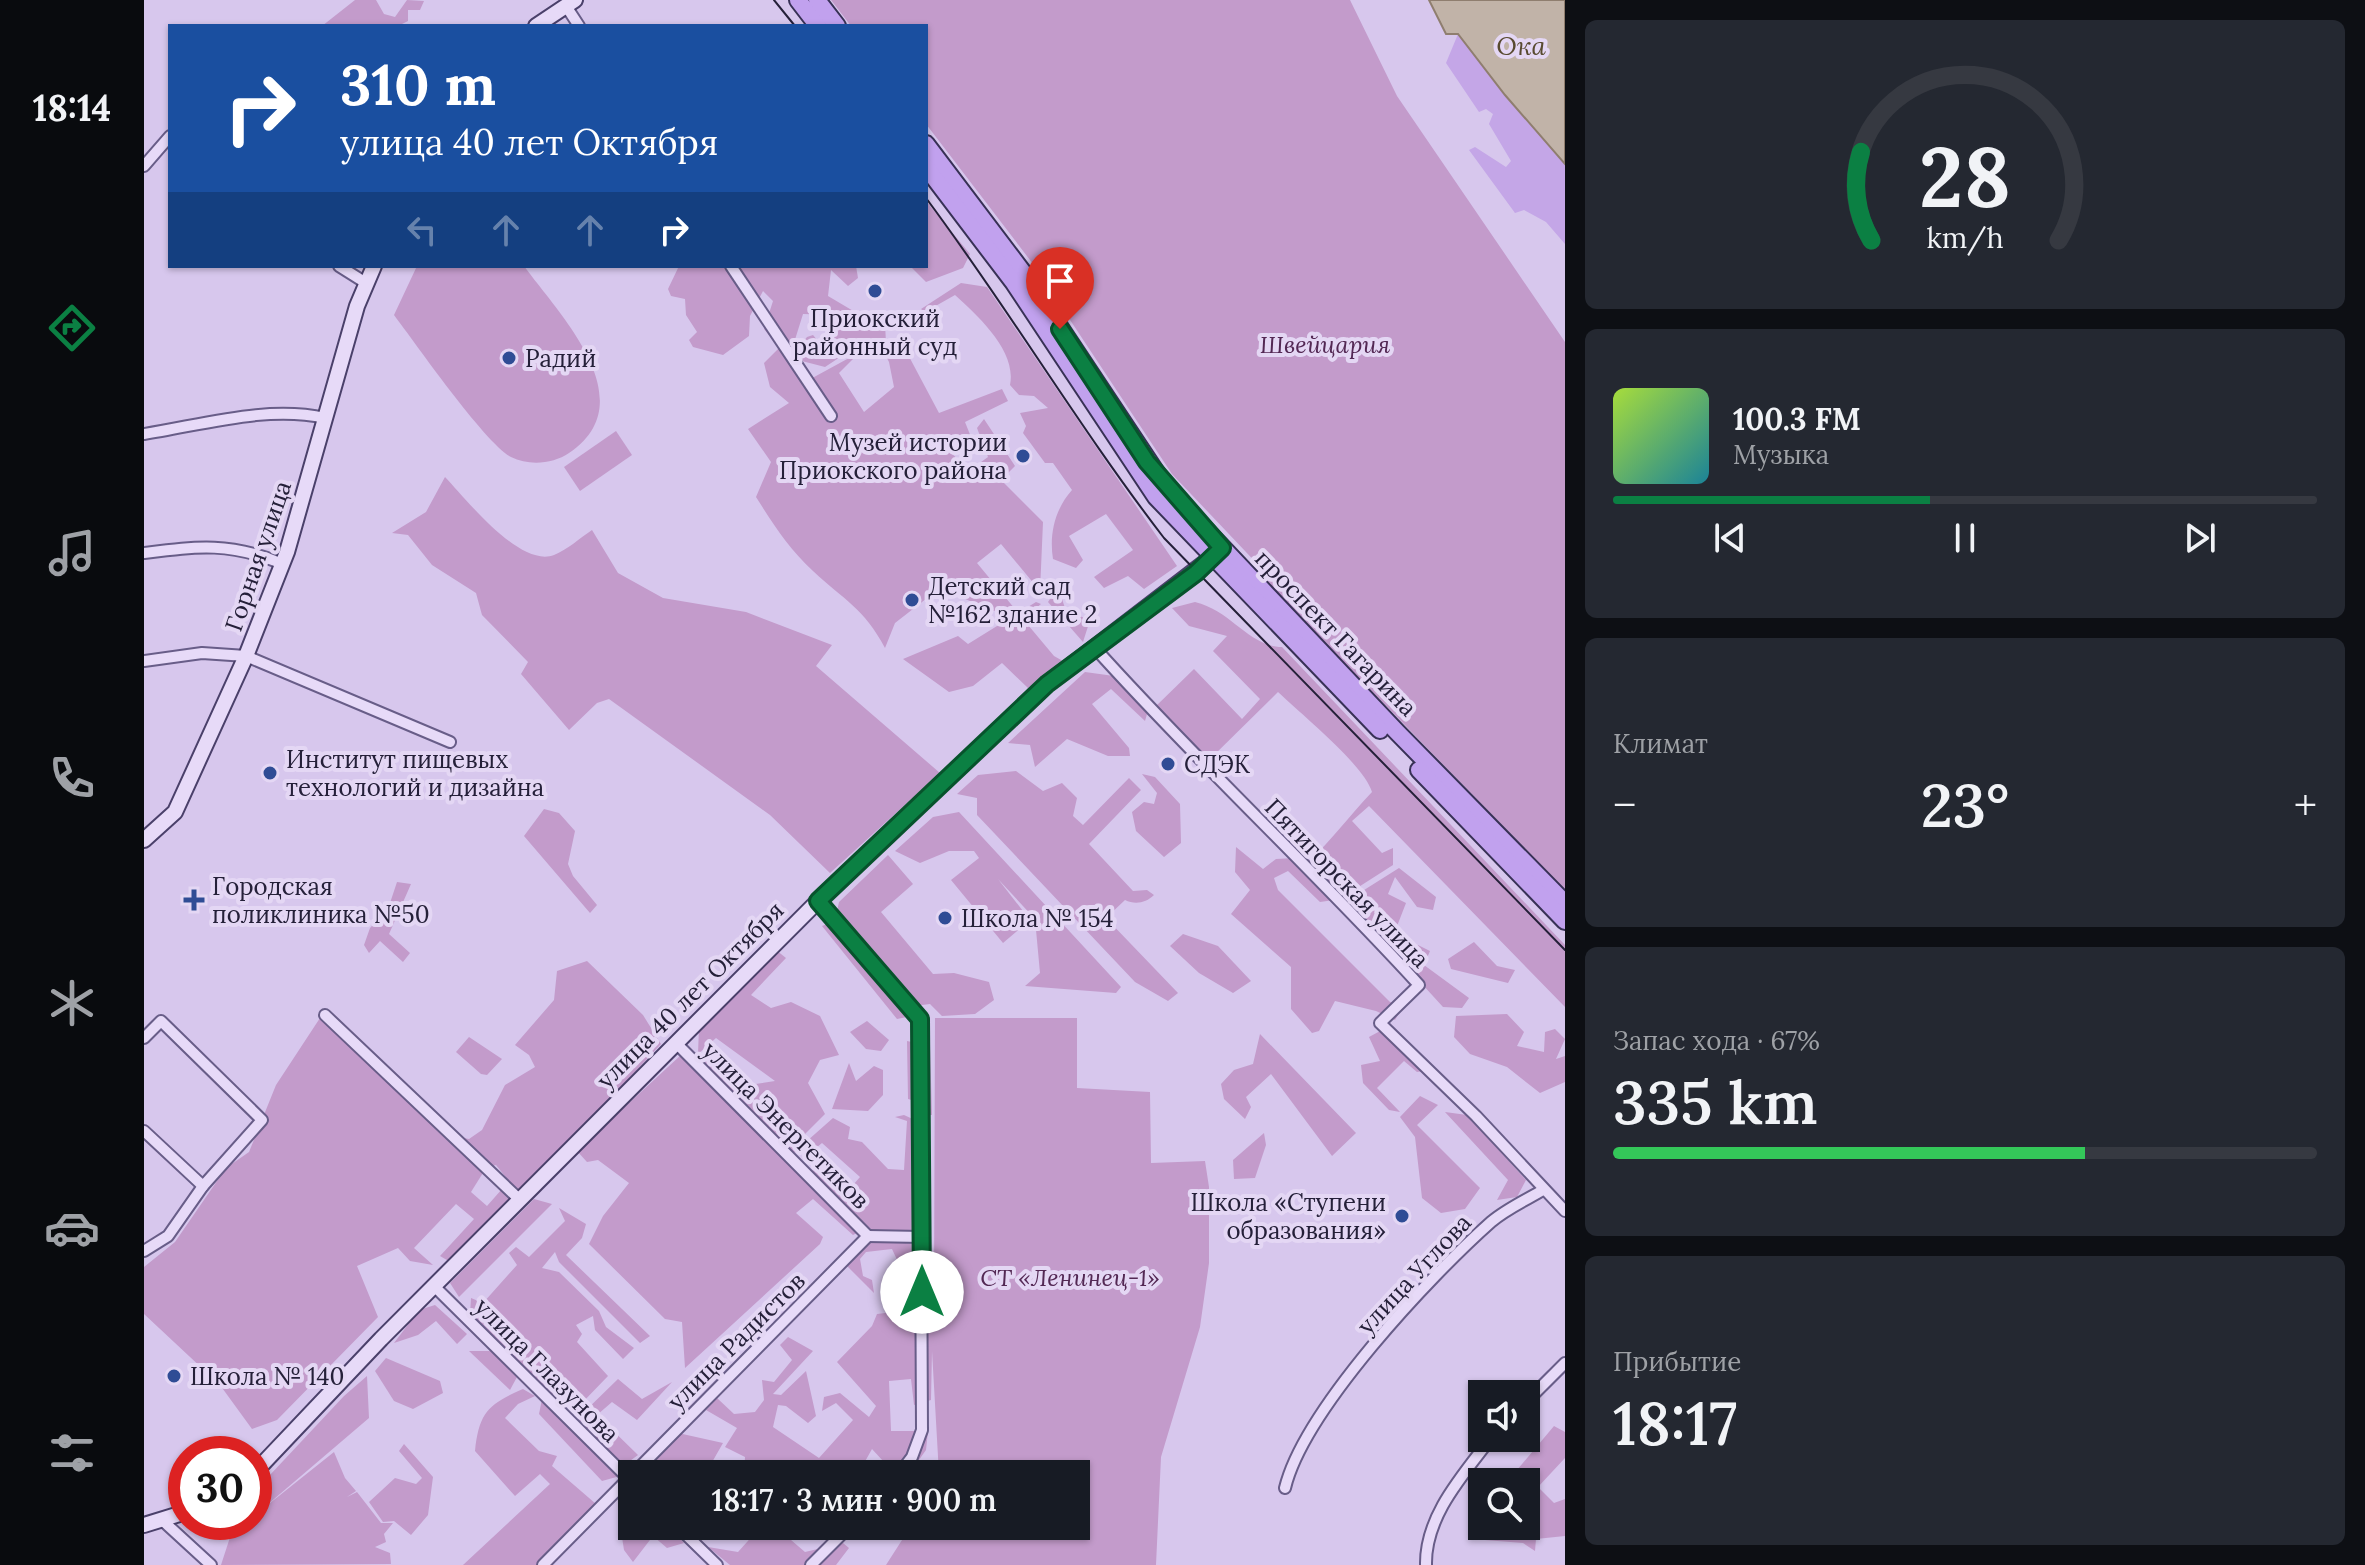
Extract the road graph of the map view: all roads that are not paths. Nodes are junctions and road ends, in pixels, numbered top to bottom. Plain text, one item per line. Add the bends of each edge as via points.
1 (798, 0) edge
2 (817, 0) edge
3 (570, 3) edge
4 (539, 24) edge
5 (578, 24) edge
6 (816, 24) edge
7 (835, 24) edge
8 (168, 138) edge
9 (928, 147) edge
10 (144, 166) edge
11 (928, 170) edge
12 (342, 268) edge
13 (373, 268) edge
14 (732, 268) edge
15 (366, 283) junction
16 (831, 416) dead end
17 (325, 418) junction
18 (144, 434) edge
19 (144, 553) edge
20 (1217, 553) junction
21 (283, 564) junction
22 (1095, 648) junction
23 (246, 656) junction
24 (144, 661) edge
25 (450, 742) dead end
26 (144, 840) edge
27 (818, 901) junction
28 (1565, 903) edge
29 (1565, 921) edge
30 (325, 1015) dead end
31 (144, 1038) edge
32 (676, 1043) junction
33 (144, 1131) edge
34 (203, 1186) junction
35 (1543, 1190) junction
36 (520, 1200) junction
37 (1565, 1211) edge
38 (868, 1236) junction
39 (922, 1237) junction
40 (144, 1251) edge
41 (434, 1286) junction
42 (1565, 1363) edge
43 (1540, 1388) edge
44 (1482, 1452) edge
45 (272, 1454) edge
46 (650, 1460) edge
47 (910, 1460) edge
48 (618, 1464) edge
49 (1285, 1488) dead end
50 (618, 1492) edge
51 (168, 1518) edge
52 (162, 1520) junction
53 (144, 1525) edge
54 (691, 1540) edge
55 (836, 1540) edge
56 (211, 1565) edge
57 (543, 1565) edge
58 (717, 1565) edge
59 (811, 1565) edge
60 (1426, 1565) edge

1 - 6 main road
2 - 7 main road
3 - 4 street
3 - 5 street
8 - 10 street
9 - 20 main road, проспект Гагарина via 1025,275 1147,462
11 - 20 main road, проспект Гагарина via 1014,283 1136,471
12 - 15 street
13 - 15 street, Горная улица
14 - 16 street
15 - 17 street, Горная улица
17 - 18 street via 274,414
17 - 21 street, Горная улица
19 - 21 street via 225,546
20 - 22 street, улица 40 лет Октября
20 - 28 main road, проспект Гагарина
20 - 29 main road, проспект Гагарина
21 - 23 street, Горная улица
22 - 27 street, улица 40 лет Октября via 1047,684
22 - 35 street, Пятигорская улица via 1419,985 1380,1023
23 - 24 street via 202,653
23 - 25 street
23 - 26 street, Горная улица via 175,812
27 - 32 street, улица 40 лет Октября
27 - 39 street via 920,1019
30 - 36 street
31 - 34 street via 161,1021 262,1120
32 - 36 street, улица 40 лет Октября
32 - 38 street, улица Энергетиков
33 - 34 street
34 - 40 street via 168,1236
35 - 37 street, Пятигорская улица
35 - 49 street, улица Углова via 1492,1220 1384,1330 1313,1429
36 - 41 street, улица 40 лет Октября
38 - 39 street
38 - 46 street, улица Радистов
39 - 47 street via 922,1430
41 - 45 street, улица 40 лет Октября
41 - 48 street, улица Глазунова
42 - 43 street
44 - 60 street via 1435,1521
50 - 57 street, улица Радистов
51 - 52 street
52 - 53 street
52 - 56 street
54 - 58 street
55 - 59 street

